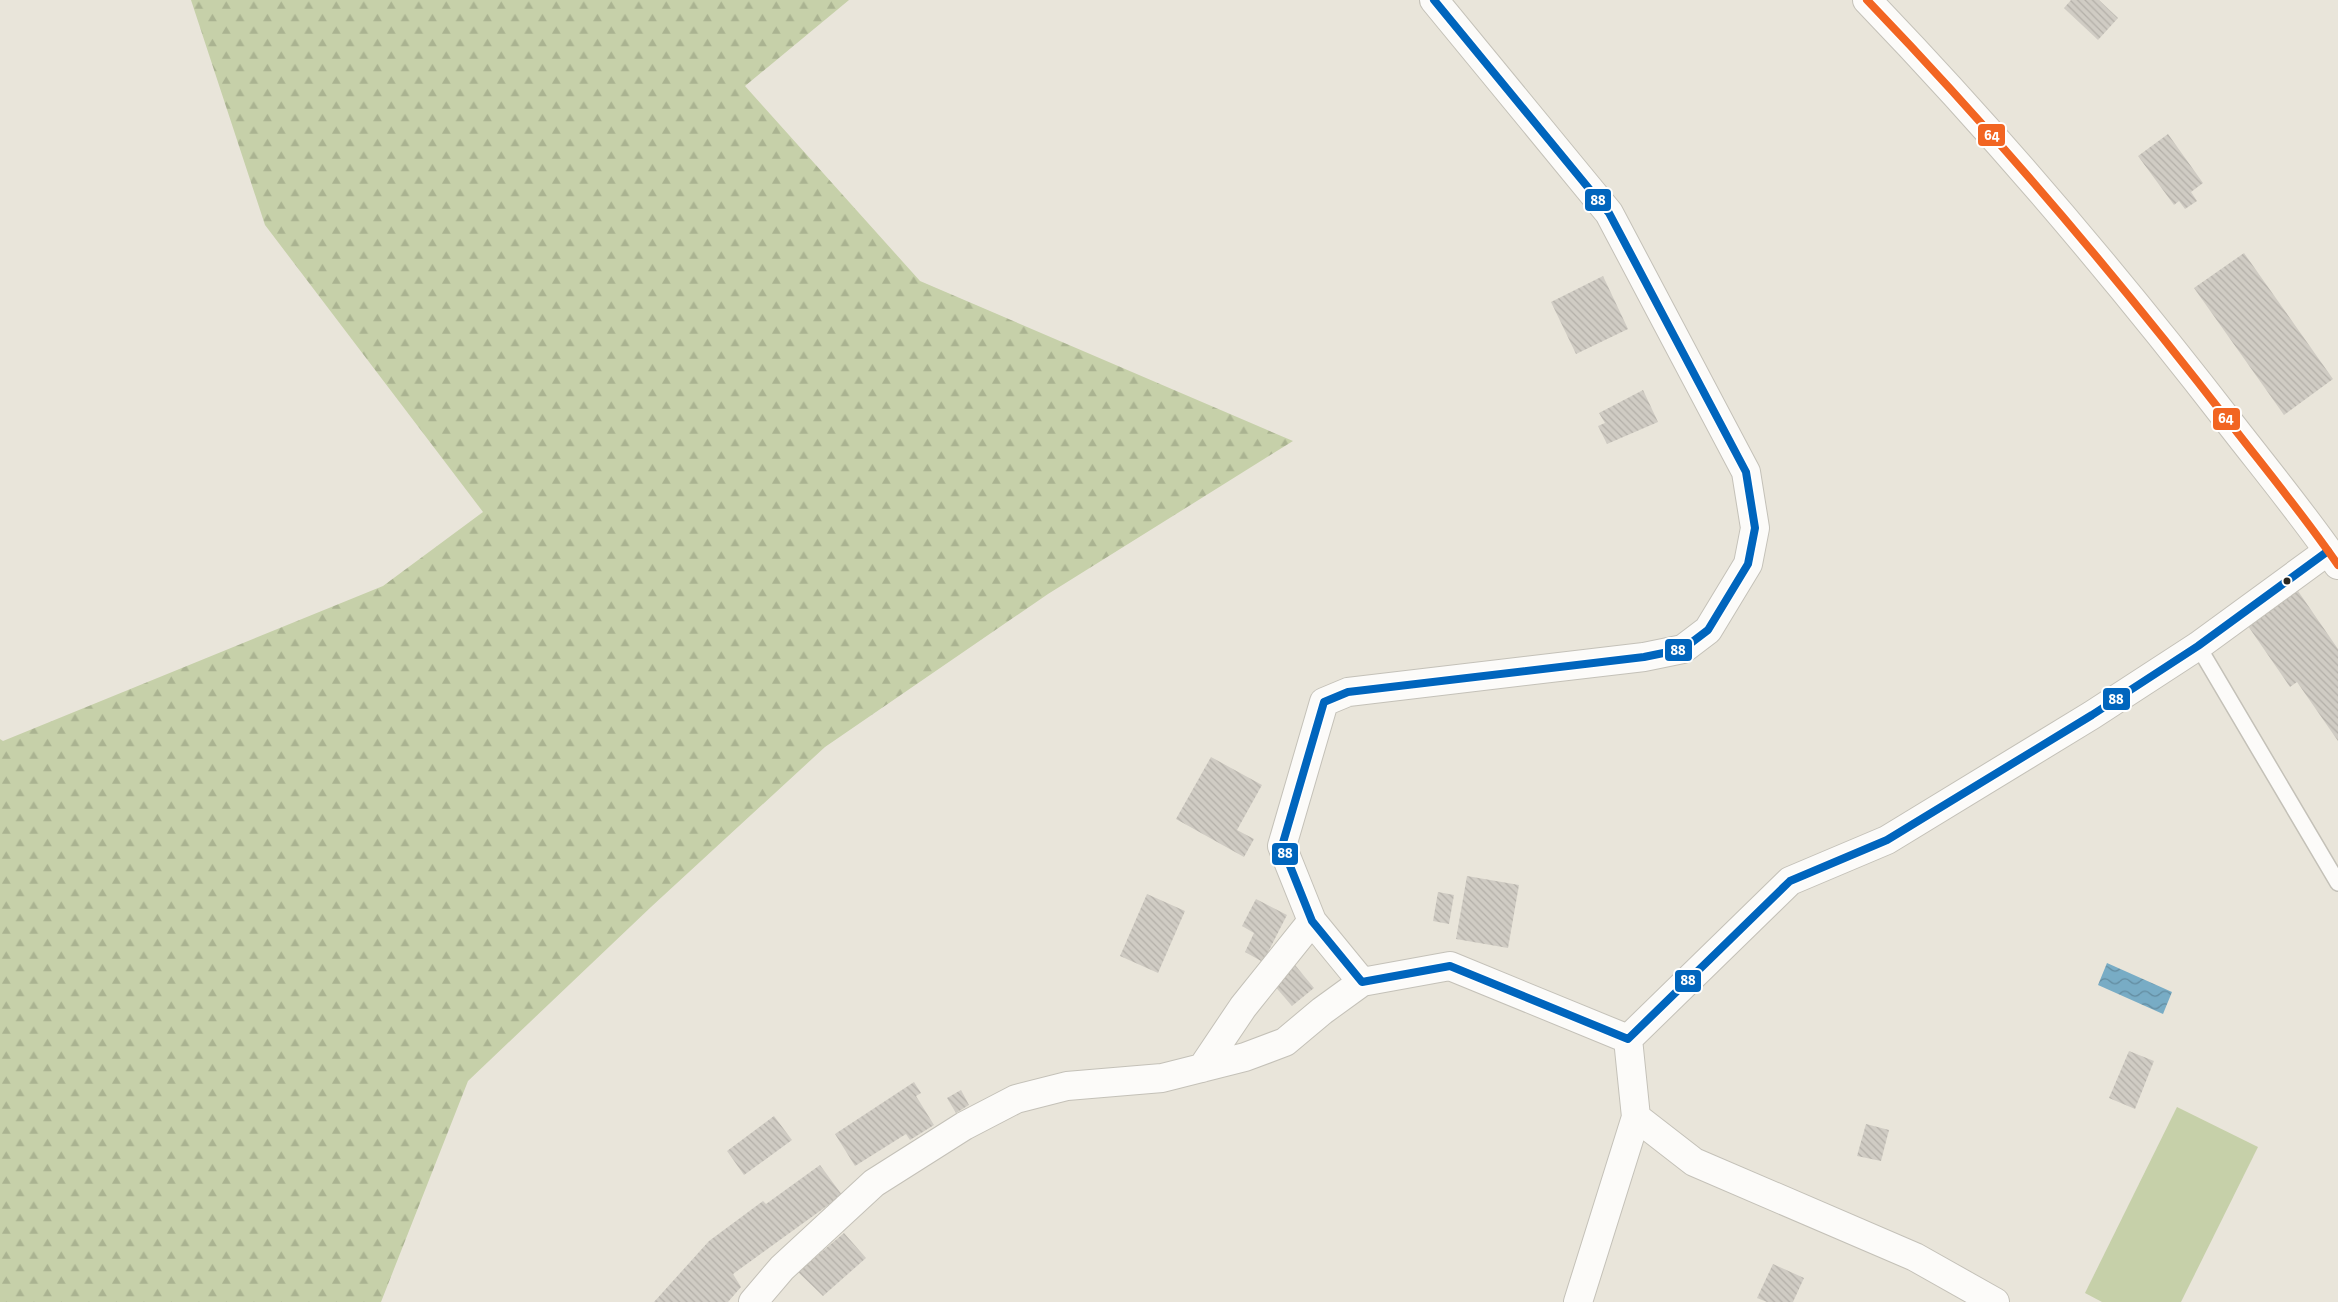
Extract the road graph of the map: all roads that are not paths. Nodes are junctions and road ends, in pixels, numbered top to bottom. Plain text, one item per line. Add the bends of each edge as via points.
1 (1434, 0) edge
2 (1868, 0) edge
3 (2333, 558) edge
4 (2198, 646) junction
5 (2338, 882) edge
6 (1312, 920) junction
7 (1362, 982) junction
8 (1628, 1039) junction
9 (1202, 1068) junction
10 (1636, 1117) junction
11 (753, 1302) edge
12 (1578, 1302) edge
13 (1995, 1302) edge

1 - 6 main road via 1610,213 1746,472 1755,528 1748,564 1708,630 1684,650 1644,658 1348,692 1324,702 1282,846
2 - 3 main road via 2040,188 2160,332
3 - 4 main road
4 - 5 lane
4 - 8 main road via 1888,840 1790,881
6 - 7 main road
6 - 9 main road via 1243,1007
7 - 8 main road via 1450,966
7 - 9 main road via 1285,1042
8 - 10 main road
9 - 11 main road via 1162,1078 1067,1086 1016,1099 964,1126 874,1183 782,1268
10 - 12 main road
10 - 13 main road via 1694,1162 1915,1257

